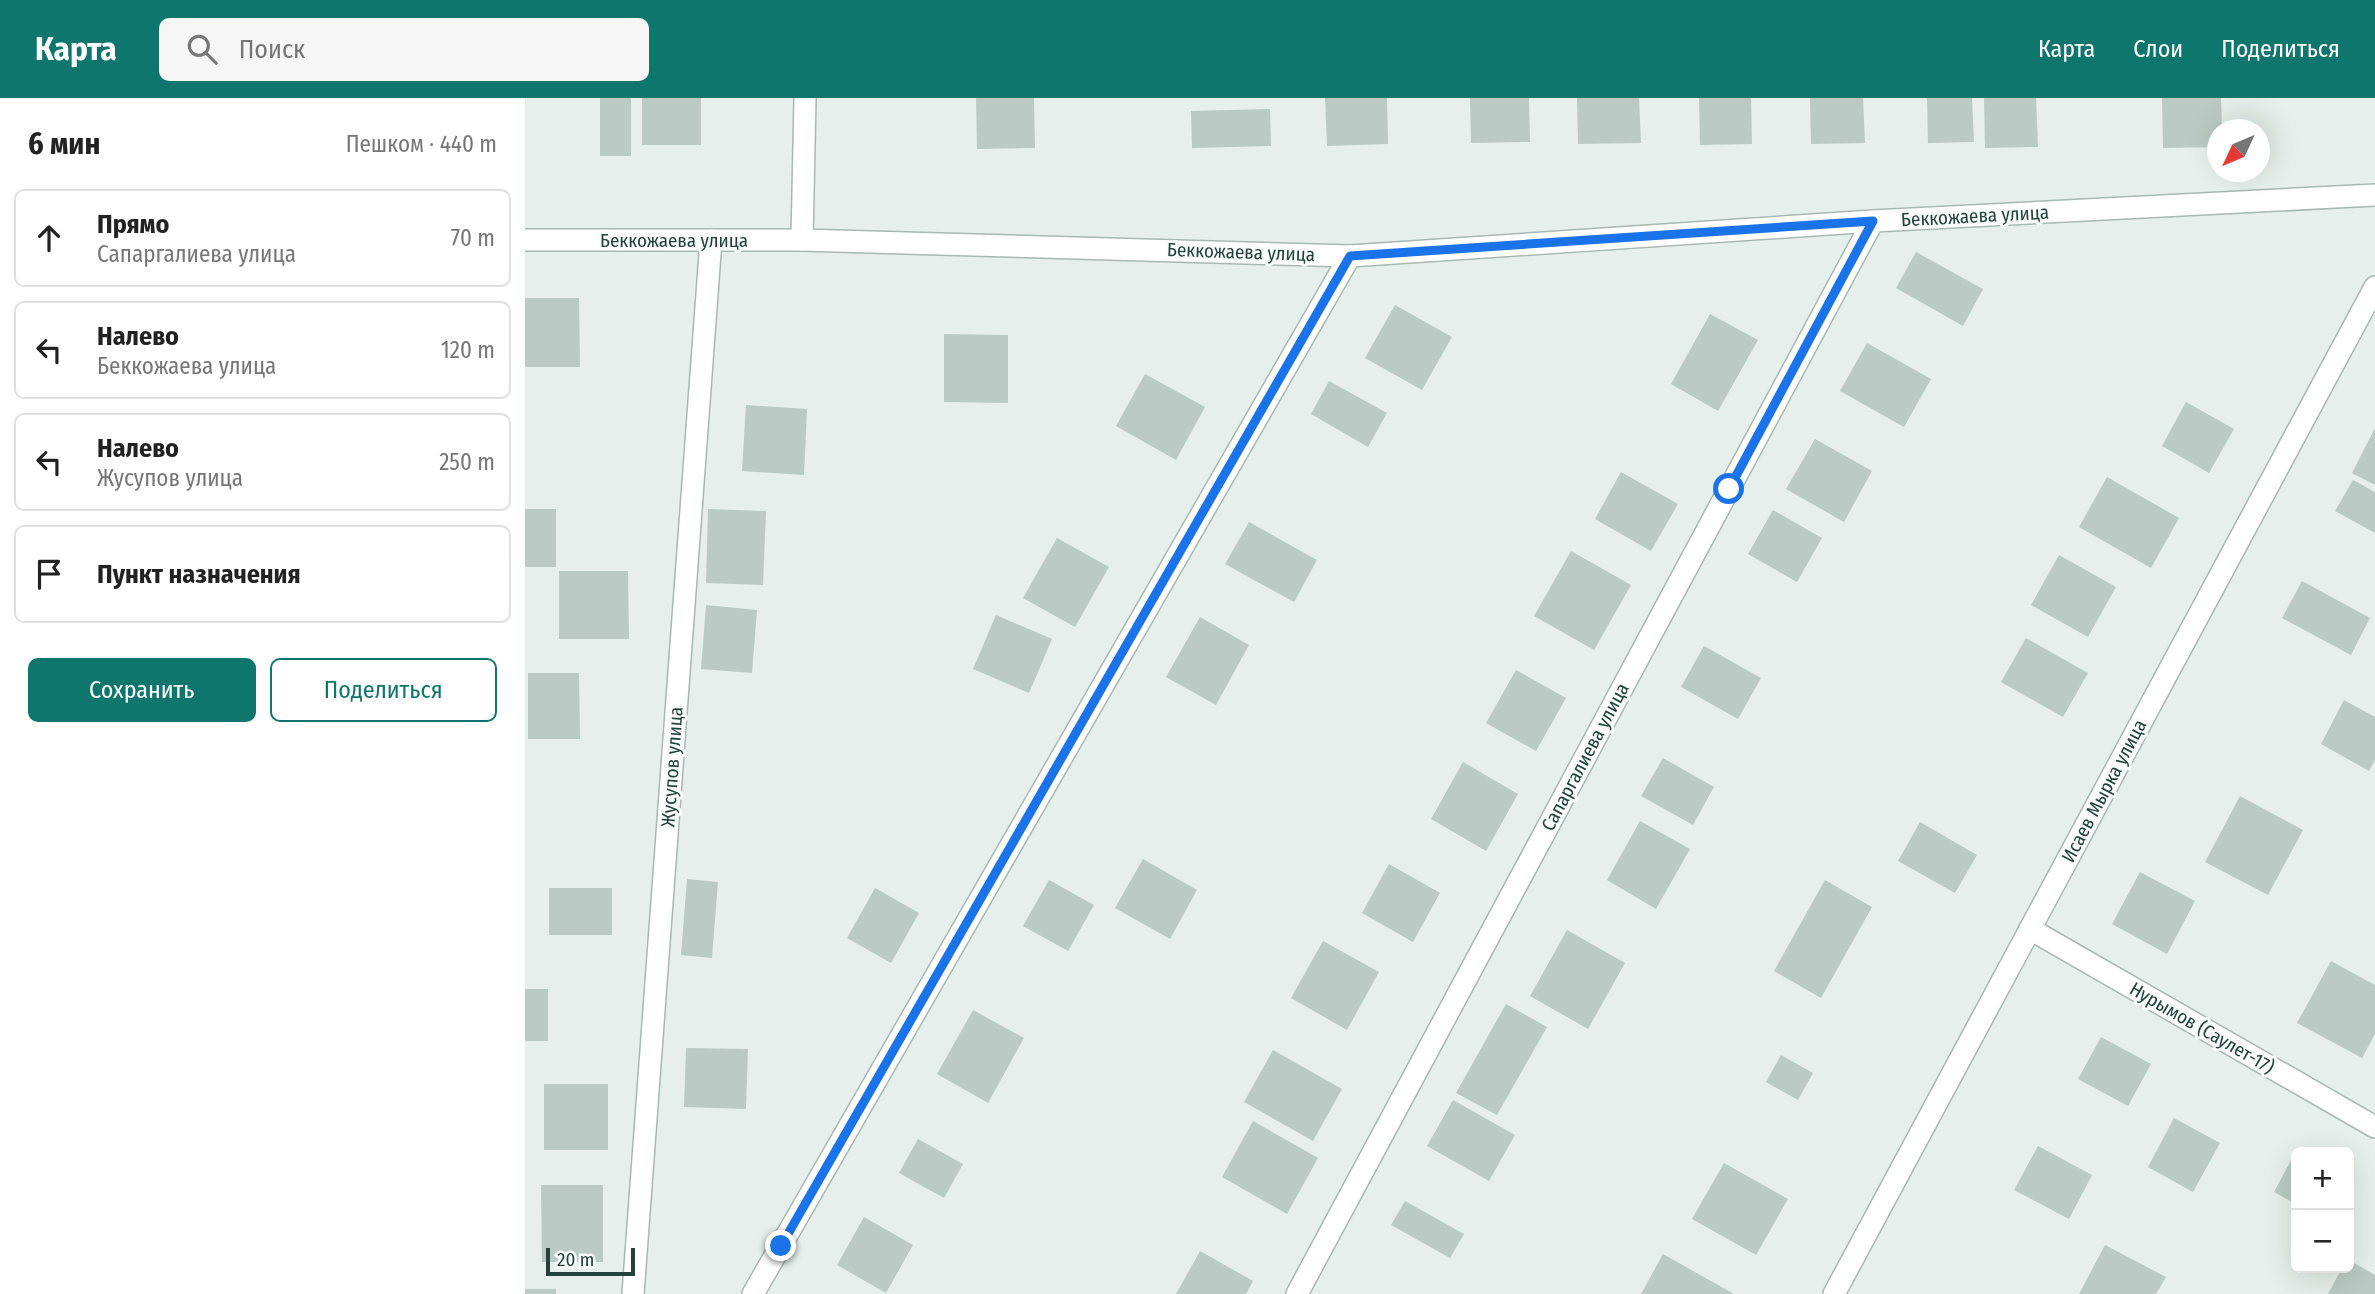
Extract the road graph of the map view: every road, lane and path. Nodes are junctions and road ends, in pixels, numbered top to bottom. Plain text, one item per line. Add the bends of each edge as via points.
1 (805, 98) edge
2 (2375, 195) edge
3 (1873, 221) junction
4 (525, 240) edge
5 (711, 240) junction
6 (802, 240) junction
7 (1350, 256) junction
8 (2375, 288) edge
9 (2030, 929) junction
10 (2375, 1127) edge
11 (633, 1294) edge
12 (753, 1294) edge
13 (1297, 1294) edge
14 (1834, 1294) edge

1 - 6 street
2 - 3 street, Беккожаева улица
3 - 7 street, Беккожаева улица
3 - 13 street, Сапаргалиева улица
4 - 5 street, Беккожаева улица
5 - 6 street, Беккожаева улица
5 - 11 street, Жусупов улица
6 - 7 street, Беккожаева улица
7 - 12 street
8 - 9 street, Исаев Мырка улица
9 - 10 street, Нурымов (Саулет-17)
9 - 14 street, Исаев Мырка улица

